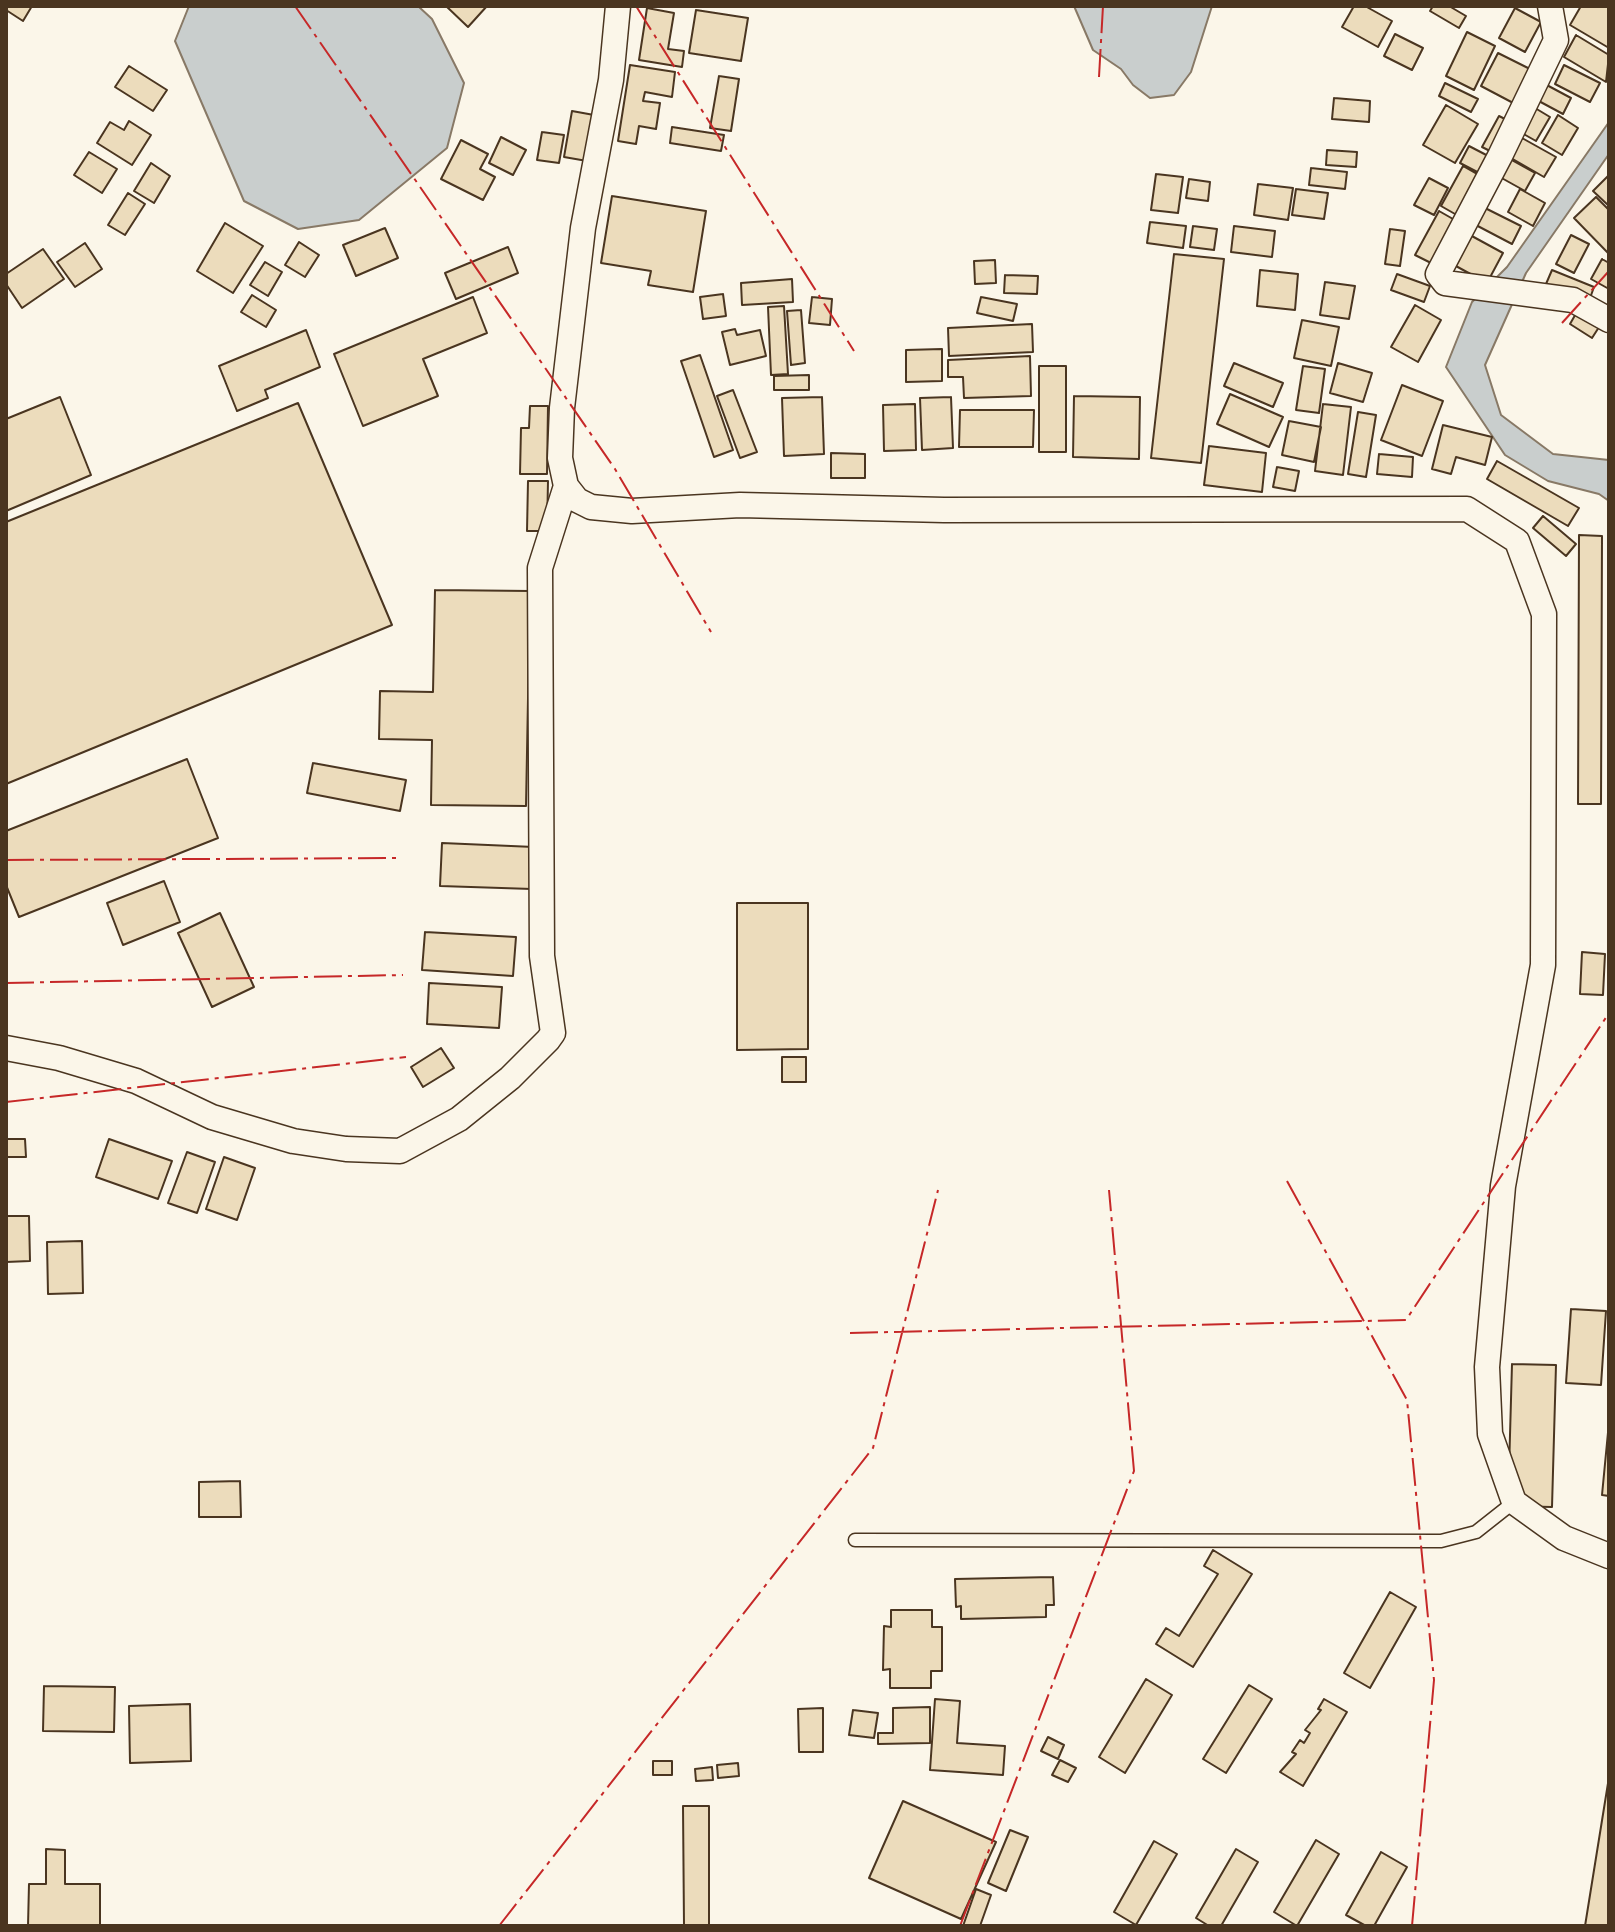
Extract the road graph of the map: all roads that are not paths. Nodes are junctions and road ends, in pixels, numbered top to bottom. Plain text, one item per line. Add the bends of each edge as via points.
1 (618, 6) edge
2 (1550, 6) edge
3 (1609, 320) edge
4 (566, 486) junction
5 (6, 1048) edge
6 (1514, 1502) junction
7 (855, 1540) dead end
8 (1609, 1556) edge

1 - 4 street via 611,80 583,228 562,408 560,458
2 - 3 street via 1556,40 1438,274 1445,283 1459,286 1573,300
4 - 5 street via 540,568 542,956 553,1033 539,1049 459,1119 400,1151 293,1141 212,1117 136,1081
4 - 6 street via 570,496 591,507 632,511 740,505 1467,509 1517,541 1544,614 1543,965 1503,1186 1487,1367 1490,1434
6 - 7 lane via 1476,1532 1441,1541
6 - 8 street via 1564,1538

